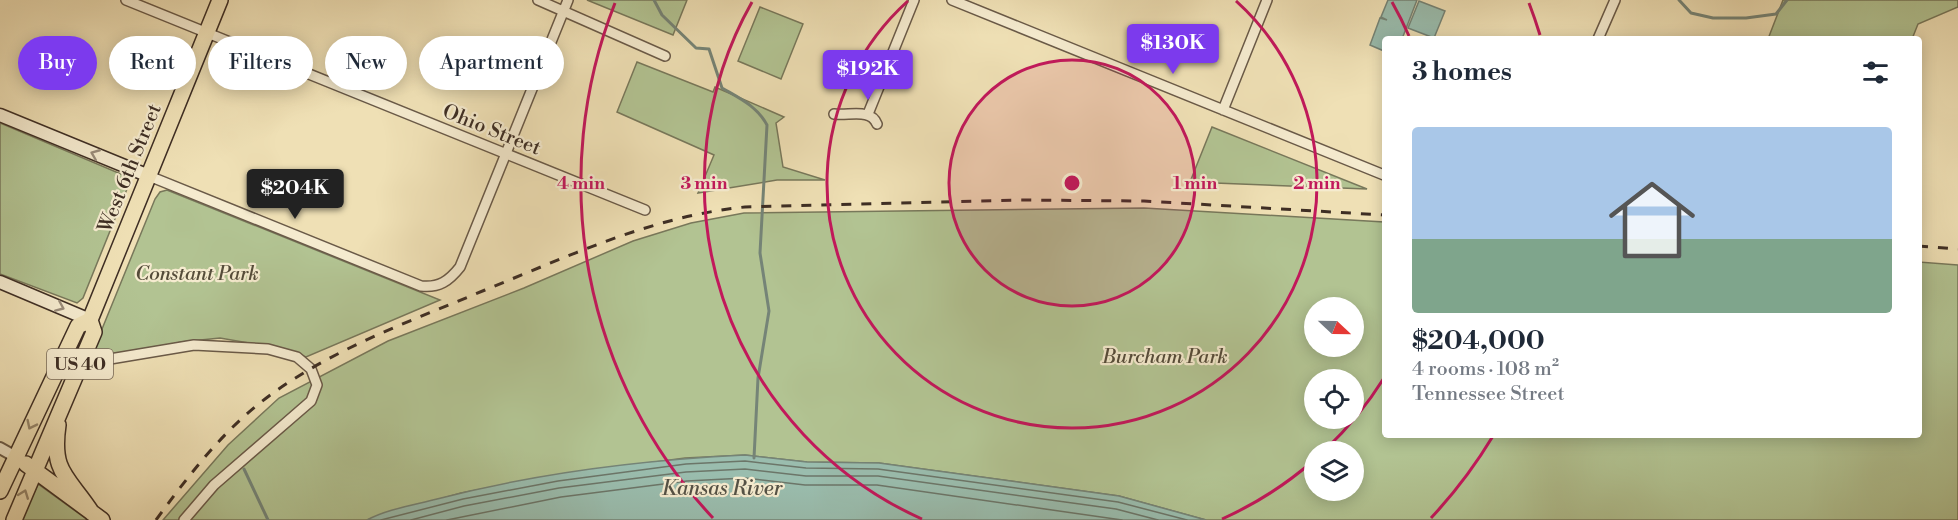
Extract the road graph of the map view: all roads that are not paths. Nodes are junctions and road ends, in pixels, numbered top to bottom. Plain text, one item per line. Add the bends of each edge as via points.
1 (126, 0) edge
2 (220, 0) edge
3 (538, 0) edge
4 (568, 0) edge
5 (914, 0) edge
6 (952, 0) edge
7 (1267, 0) edge
8 (1616, 0) edge
9 (564, 11) junction
10 (207, 33) junction
11 (1599, 36) edge
12 (665, 56) dead end
13 (1223, 110) junction
14 (834, 114) dead end
15 (868, 114) junction
16 (0, 115) edge
17 (877, 124) dead end
18 (506, 153) junction
19 (1382, 174) edge
20 (149, 176) junction
21 (645, 210) dead end
22 (0, 282) edge
23 (90, 320) junction
24 (80, 364) junction
25 (61, 407) junction
26 (0, 448) edge
27 (16, 457) junction
28 (34, 469) junction
29 (0, 491) edge
30 (97, 516) edge
31 (14, 520) edge
32 (184, 520) edge

1 - 10 street, Ohio Street
2 - 10 highway, West 6th Street / US 40
3 - 9 street
4 - 9 street
5 - 15 street
6 - 13 street
7 - 13 street
8 - 11 street
9 - 12 street
9 - 18 street
10 - 18 street, Ohio Street
10 - 20 highway, West 6th Street / US 40
13 - 19 street
14 - 15 street
15 - 17 street
20 -> 16 main road
18 - 20 street via 460,267 439,285 421,286
18 - 21 street, Ohio Street
20 - 23 highway, West 6th Street / US 40
22 -> 23 main road
23 - 24 highway, West 6th Street / US 40 via 94,332
23 -> 27 highway, West 6th Street / US 40 via 78,326
24 - 25 highway, West 6th Street / US 40
24 - 32 street via 194,345 219,345 284,353 306,362 311,369 317,385 311,401 214,485
25 - 28 highway, West 6th Street
25 - 30 highway, US 40 via 57,462
26 - 27 street
27 - 28 highway
27 - 29 highway, West 6th Street / US 40
28 - 30 highway
31 -> 28 highway, West 6th Street

